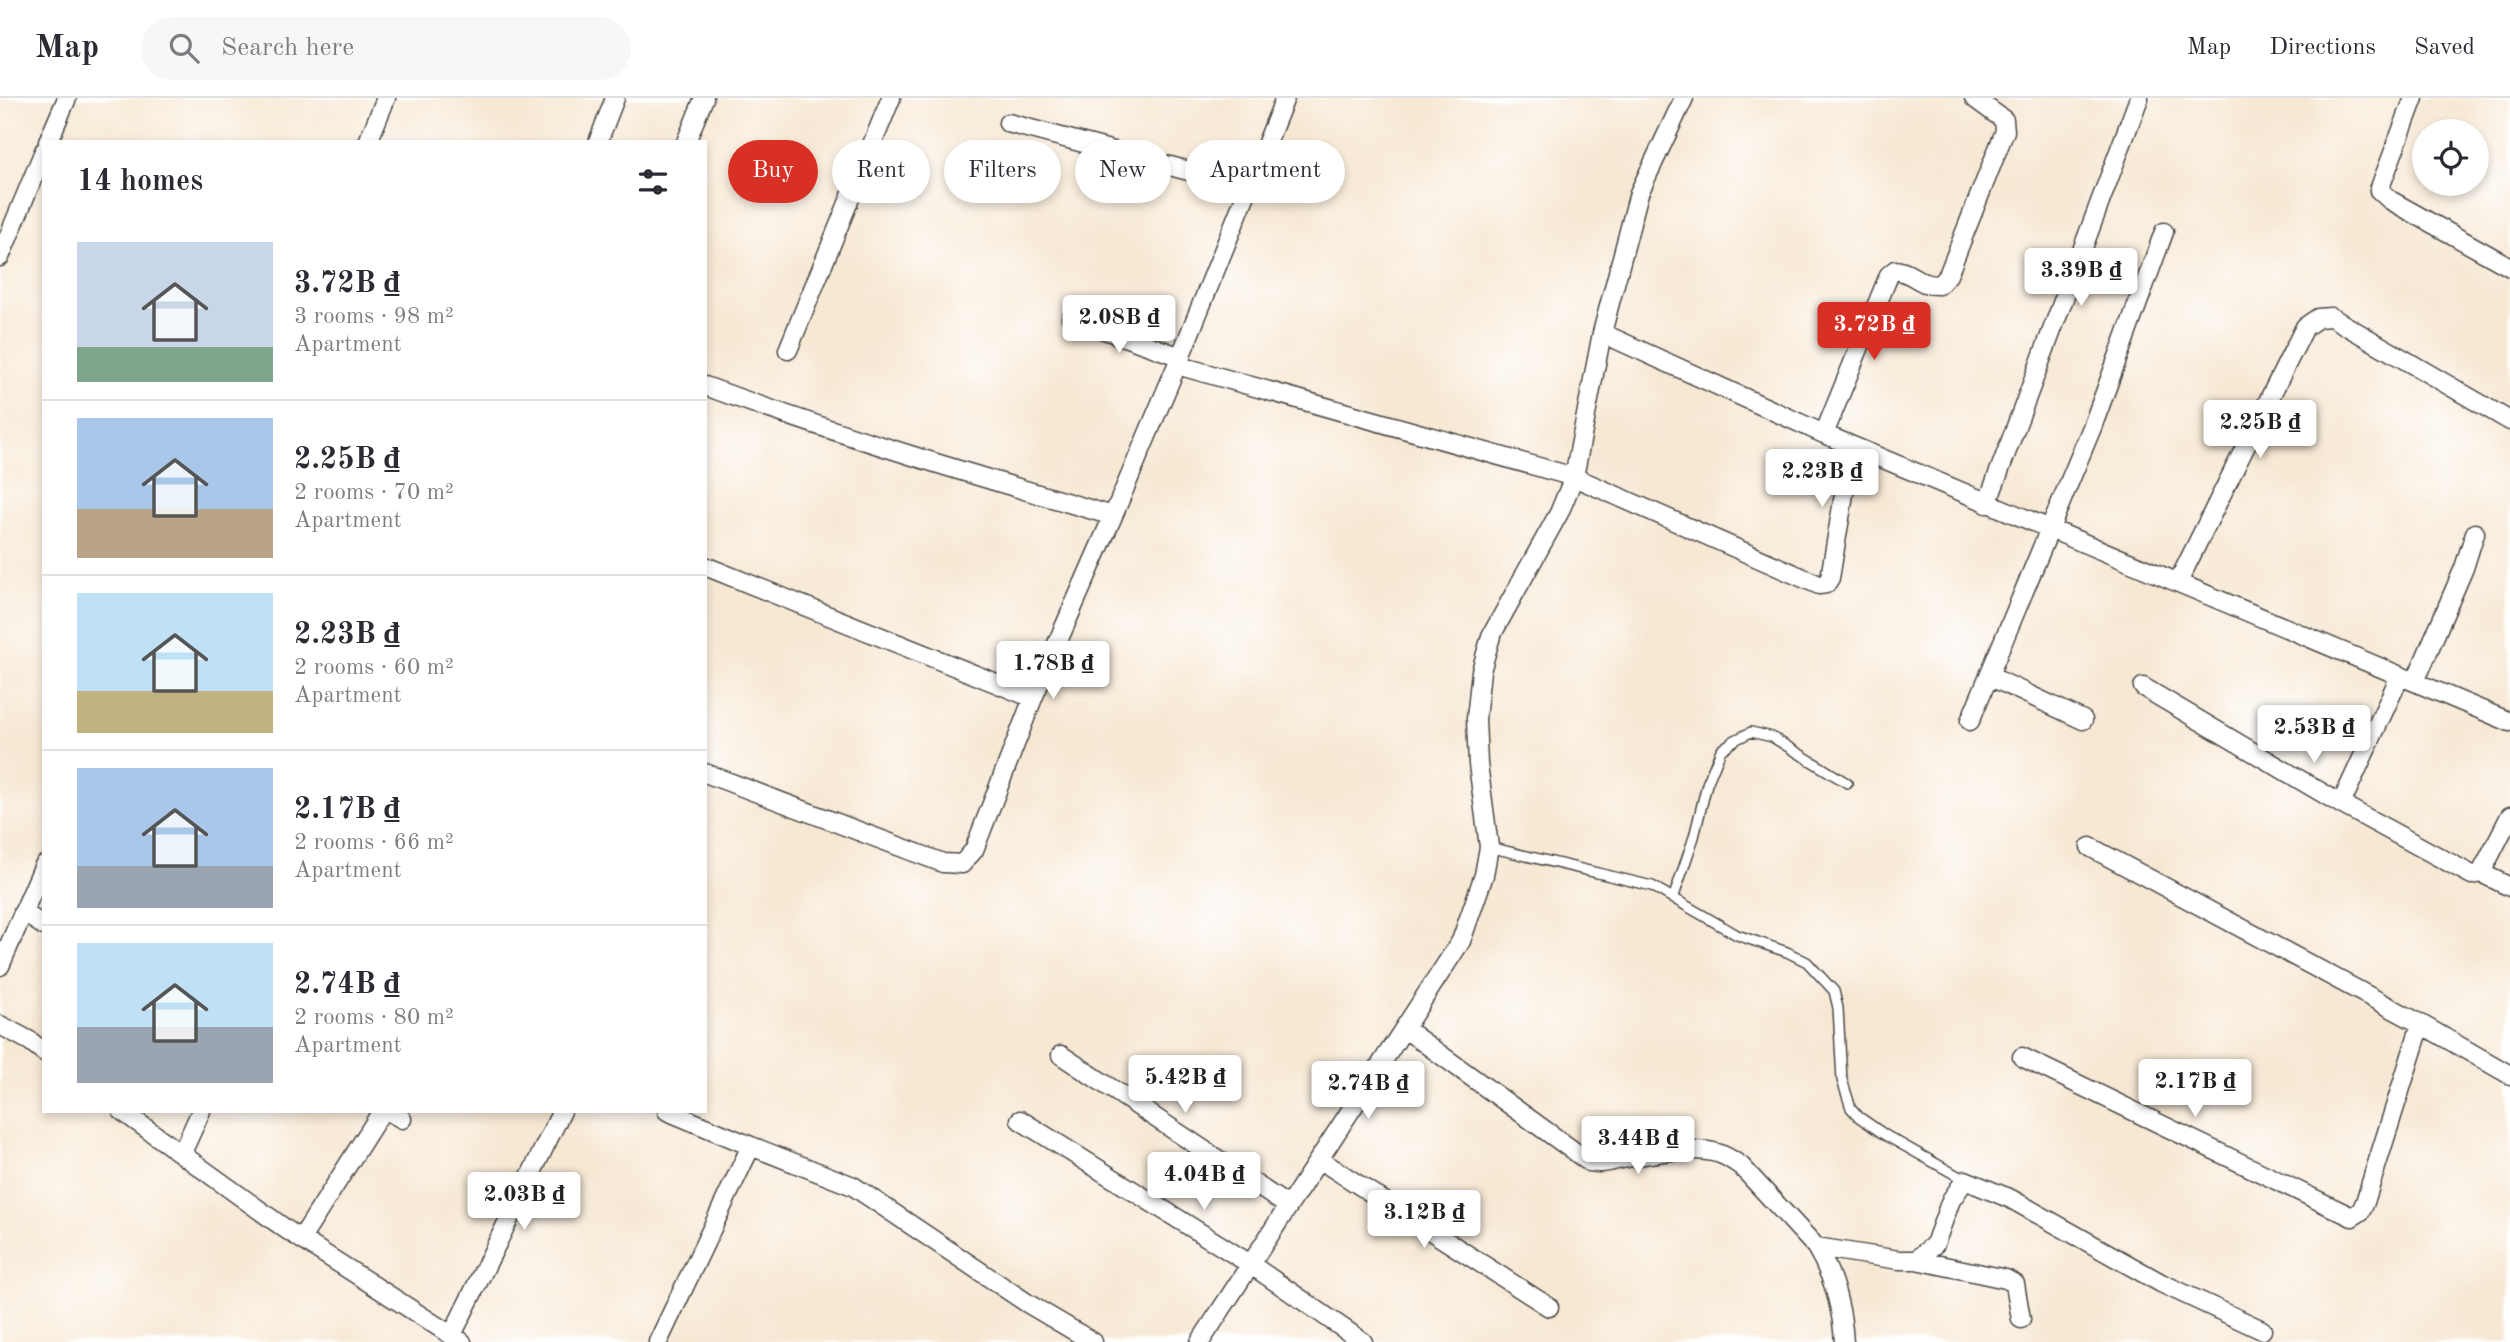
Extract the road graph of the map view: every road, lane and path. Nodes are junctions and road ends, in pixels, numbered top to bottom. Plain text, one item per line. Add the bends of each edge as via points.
1 (67, 98) edge
2 (386, 98) edge
3 (615, 98) edge
4 (704, 98) edge
5 (891, 98) edge
6 (1285, 98) edge
7 (1684, 98) edge
8 (1974, 98) edge
9 (2140, 98) edge
10 (2414, 98) edge
11 (1008, 123) dead end
12 (49, 140) edge
13 (369, 140) edge
14 (599, 140) edge
15 (687, 140) edge
16 (1268, 140) edge
17 (42, 156) edge
18 (1185, 170) edge
19 (1243, 203) edge
20 (2165, 232) dead end
21 (0, 257) edge
22 (2510, 267) edge
23 (1071, 318) dead end
24 (1602, 333) junction
25 (788, 350) dead end
26 (1179, 361) junction
27 (707, 387) edge
28 (2510, 421) edge
29 (1824, 434) junction
30 (1852, 446) junction
31 (1574, 477) junction
32 (1987, 504) junction
33 (1113, 516) junction
34 (2051, 529) junction
35 (2474, 533) dead end
36 (707, 567) edge
37 (2178, 582) junction
38 (1989, 676) junction
39 (2408, 679) junction
40 (2143, 687) dead end
41 (1033, 698) junction
42 (2083, 720) dead end
43 (1970, 722) dead end
44 (2510, 722) edge
45 (707, 774) edge
46 (1847, 783) dead end
47 (2341, 804) junction
48 (2510, 816) edge
49 (1489, 847) junction
50 (2091, 847) dead end
51 (42, 869) edge
52 (2481, 873) junction
53 (2510, 887) edge
54 (1673, 899) junction
55 (23, 912) junction
56 (42, 925) edge
57 (0, 967) edge
58 (2421, 1024) junction
59 (0, 1025) edge
60 (1405, 1029) junction
61 (42, 1050) edge
62 (1061, 1055) dead end
63 (2021, 1056) dead end
64 (2510, 1075) edge
65 (125, 1113) edge
66 (200, 1113) edge
67 (381, 1113) edge
68 (561, 1113) edge
69 (672, 1113) edge
70 (1020, 1120) dead end
71 (751, 1146) junction
72 (182, 1153) junction
73 (1320, 1160) junction
74 (1965, 1180) junction
75 (1288, 1206) junction
76 (301, 1239) junction
77 (1816, 1247) junction
78 (1916, 1260) junction
79 (1251, 1264) junction
80 (1549, 1307) dead end
81 (2021, 1319) dead end
82 (2262, 1330) dead end
83 (457, 1339) edge
84 (658, 1342) edge
85 (1093, 1342) edge
86 (1200, 1342) edge
87 (1363, 1342) edge
88 (1844, 1342) edge

1 - 12 street
2 - 13 street
3 - 14 street
4 - 15 street
5 - 25 street
6 - 16 street
7 - 24 street via 1639,193
8 - 29 street via 2004,120 2005,131 1948,275 1939,285 1927,286 1905,271 1889,275
9 - 32 street
10 - 22 street via 2379,190
11 - 18 street
17 - 21 street
19 - 26 street
20 - 34 street
23 - 26 street
24 - 29 street
24 - 31 street
26 - 31 street
26 - 33 street
27 - 33 street via 803,421
28 - 37 street via 2331,317 2318,318 2305,327
29 - 30 street
30 - 31 street via 1830,578 1819,585
30 - 32 street
31 - 49 street via 1491,636 1481,671 1478,764
32 - 34 street
33 - 41 street
34 - 37 street
34 - 38 street
35 - 39 street via 2464,568
36 - 41 street
37 - 39 street
38 - 42 street
38 - 43 street
39 - 44 street
39 - 47 street
40 - 47 street
41 - 45 street via 974,850 961,864 943,863
46 - 54 lane via 1772,737 1751,732 1735,740 1721,750 1707,784
47 - 52 street via 2472,875
48 - 52 street
49 - 54 lane via 1651,886
49 - 60 street via 1461,941
50 - 58 street
51 - 55 street
52 - 53 street
54 - 74 lane via 1737,935 1807,962 1821,975 1834,991 1838,1008 1842,1080 1851,1108 1885,1135
55 - 56 street
55 - 57 street
58 - 63 street via 2361,1212 2352,1217
58 - 64 street
59 - 61 street
60 - 73 street
60 - 77 street via 1589,1162 1600,1165 1694,1150 1728,1157
62 - 75 street
65 - 72 street
66 - 72 street
67 - 76 street
68 - 83 street
69 - 71 street
70 - 79 street
71 - 84 street
71 - 85 street via 853,1186
72 - 76 street
73 - 75 street
73 - 80 street
74 - 78 street via 1951,1200 1935,1244
74 - 82 street via 2011,1199 2161,1283
75 - 79 street
76 - 83 street
77 - 78 street
77 - 88 street via 1834,1286
78 - 81 street via 2015,1284
79 - 86 street
79 - 87 street

